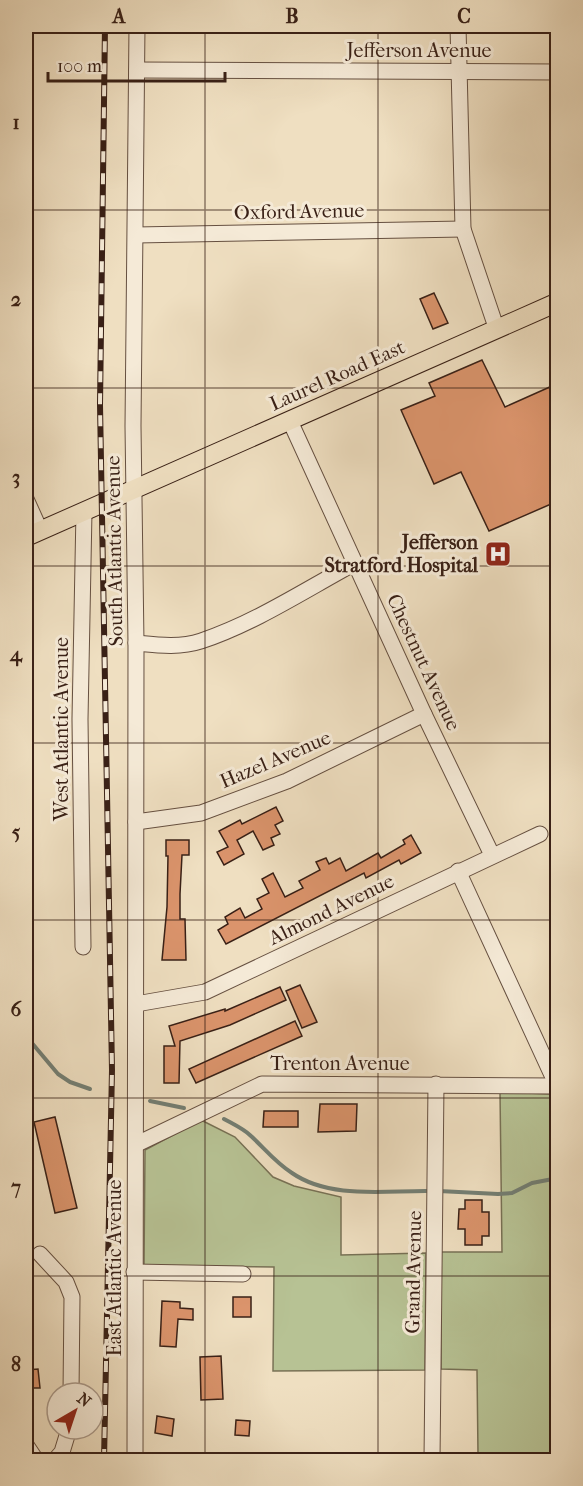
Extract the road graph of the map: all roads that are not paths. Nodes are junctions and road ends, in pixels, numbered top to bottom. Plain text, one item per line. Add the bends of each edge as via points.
1 (137, 26) edge
2 (459, 26) edge
3 (137, 70) junction
4 (458, 71) junction
5 (558, 72) edge
6 (463, 229) junction
7 (136, 235) junction
8 (558, 302) edge
9 (497, 330) junction
10 (290, 421) junction
11 (134, 489) junction
12 (26, 499) edge
13 (84, 511) junction
14 (33, 534) edge
15 (355, 563) junction
16 (136, 644) junction
17 (424, 714) junction
18 (136, 822) junction
19 (540, 834) dead end
20 (492, 855) junction
21 (458, 871) junction
22 (84, 947) dead end
23 (136, 1004) junction
24 (135, 1077) joint
25 (436, 1084) junction
26 (557, 1087) edge
27 (136, 1144) junction
28 (40, 1254) dead end
29 (134, 1272) junction
30 (243, 1274) dead end
31 (71, 1381) edge
32 (65, 1441) edge
33 (26, 1445) edge
34 (36, 1461) edge
35 (55, 1461) edge
36 (135, 1461) edge
37 (432, 1461) edge

1 - 3 street, South Atlantic Avenue
2 - 4 street
3 - 4 street, Jefferson Avenue
3 - 7 street, South Atlantic Avenue
4 - 5 street, Jefferson Avenue
4 - 6 street
6 - 7 street, Oxford Avenue
6 - 9 street
7 - 11 street, South Atlantic Avenue
8 - 9 main road, Laurel Road East
9 - 10 main road, Laurel Road East
10 - 11 main road, Laurel Road East
10 - 15 street, Chestnut Avenue
11 - 13 main road, Laurel Road East
11 - 16 street, South Atlantic Avenue
12 - 14 street
13 - 14 main road, Laurel Road East
13 - 22 street, West Atlantic Avenue via 80,719
15 - 16 street via 258,616 199,642 169,646
15 - 17 street, Chestnut Avenue
16 - 18 street, South Atlantic Avenue
17 - 18 street, Hazel Avenue via 287,780 201,813
17 - 20 street, Chestnut Avenue
18 - 23 street, South Atlantic Avenue
19 - 20 street, Almond Avenue
20 - 21 street, Almond Avenue
21 - 23 street, Almond Avenue via 206,992
21 - 26 street
23 - 24 street, South Atlantic Avenue
24 - 27 street, East Atlantic Avenue
25 - 26 street, Trenton Avenue
25 - 27 street, Trenton Avenue via 262,1084
25 - 37 street, Grand Avenue
27 - 29 street, East Atlantic Avenue
28 - 31 street via 66,1282 72,1297
29 - 30 street
29 - 36 street, East Atlantic Avenue
32 - 35 street
33 - 34 street

